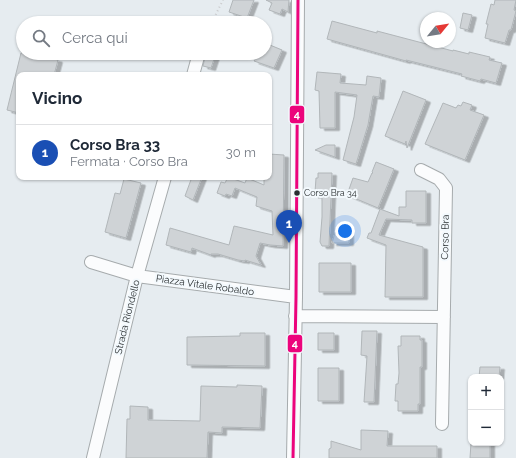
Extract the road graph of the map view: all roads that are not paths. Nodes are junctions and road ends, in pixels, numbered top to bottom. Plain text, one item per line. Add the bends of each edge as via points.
1 (298, 0) edge
2 (197, 60) edge
3 (194, 72) edge
4 (421, 170) dead end
5 (164, 180) edge
6 (92, 262) dead end
7 (137, 276) junction
8 (296, 297) junction
9 (295, 316) junction
10 (444, 317) junction
11 (442, 424) dead end
12 (93, 458) edge
13 (293, 458) edge

1 - 8 street
2 - 3 street
4 - 10 street, Corso Bra via 439,180 446,188
5 - 7 street, Strada Riondello
6 - 7 street, Piazza Vitale Robaldo
7 - 8 street, Piazza Vitale Robaldo
7 - 12 street, Strada Riondello
8 - 9 street
9 - 10 street
9 - 13 street
10 - 11 street, Corso Bra

